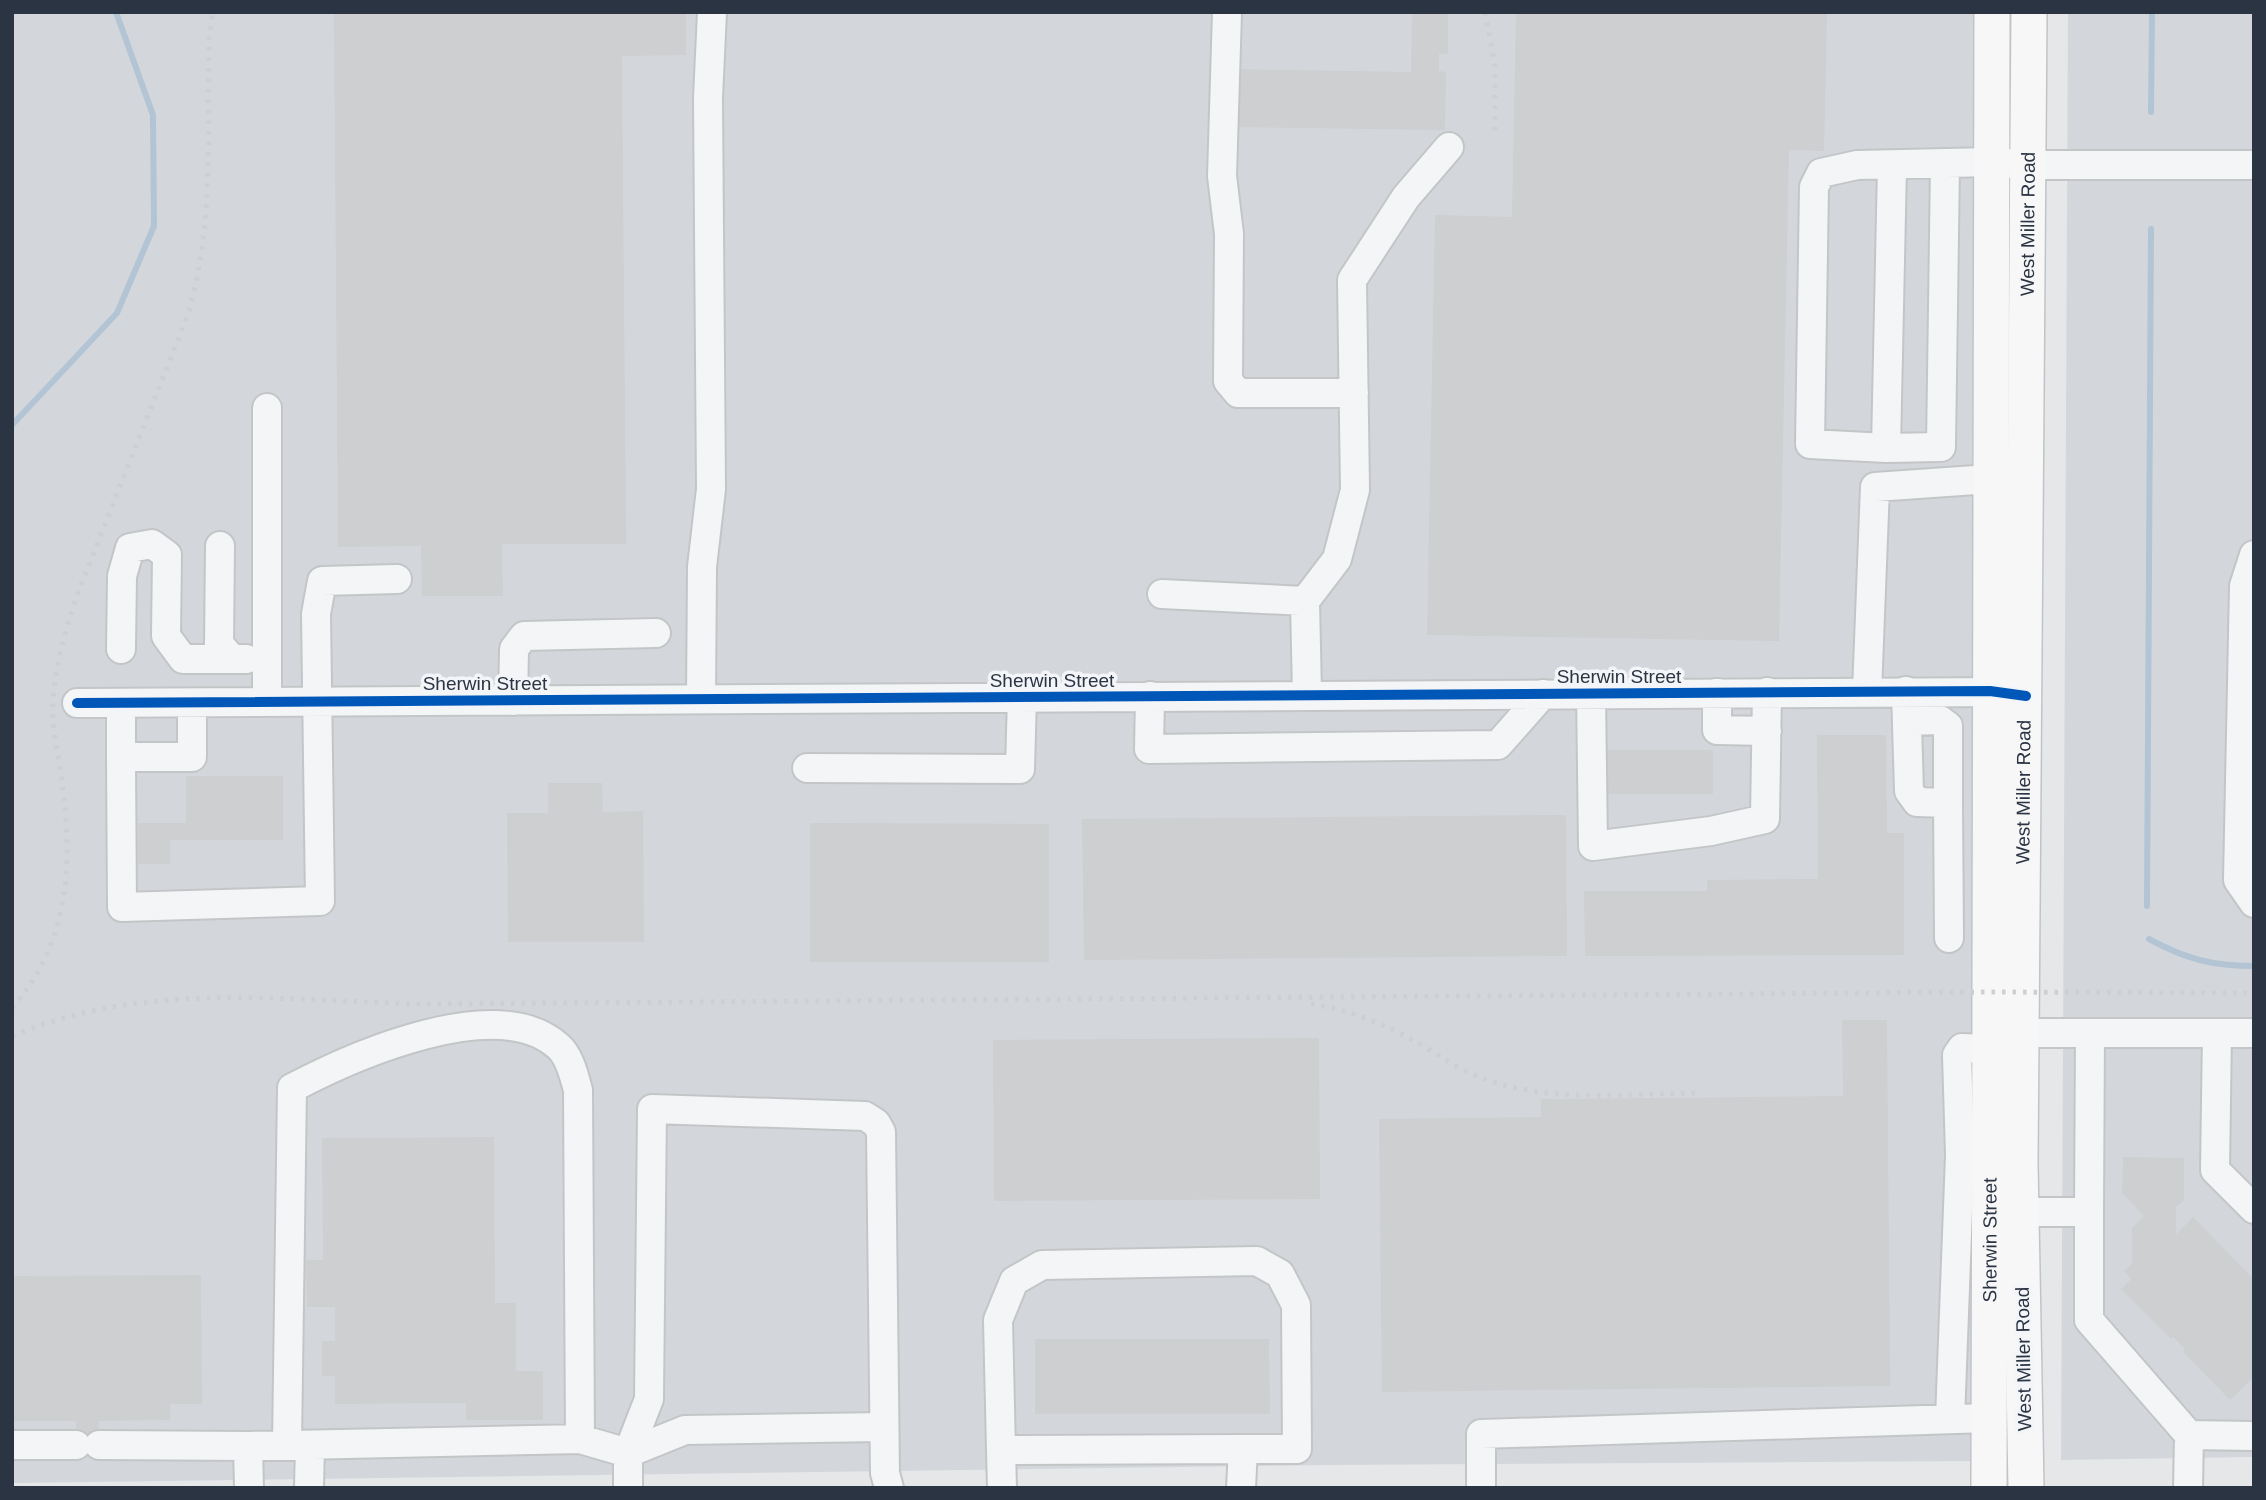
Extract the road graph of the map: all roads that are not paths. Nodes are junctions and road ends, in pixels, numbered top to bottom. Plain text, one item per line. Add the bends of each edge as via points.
1 (712, 12) edge
2 (1227, 12) edge
3 (1992, 12) edge
4 (2029, 12) edge
5 (1449, 147) dead end
6 (1991, 162) junction
7 (2028, 164) junction
8 (1945, 165) junction
9 (2254, 165) edge
10 (1892, 166) junction
11 (1354, 393) junction
12 (267, 408) dead end
13 (1886, 448) junction
14 (1990, 479) junction
15 (220, 546) dead end
16 (2254, 555) edge
17 (397, 579) dead end
18 (1162, 594) dead end
19 (1305, 601) junction
20 (656, 633) dead end
21 (121, 649) dead end
22 (267, 658) junction
23 (232, 659) junction
24 (1906, 691) junction
25 (1990, 691) junction
26 (1767, 692) junction
27 (1867, 692) junction
28 (1591, 693) junction
29 (1717, 693) junction
30 (1543, 694) junction
31 (1307, 695) junction
32 (1150, 696) junction
33 (2026, 696) junction
34 (1022, 697) junction
35 (701, 699) junction
36 (513, 701) junction
37 (192, 702) junction
38 (267, 702) junction
39 (318, 702) junction
40 (77, 703) dead end
41 (121, 703) junction
42 (1907, 721) junction
43 (1767, 731) junction
44 (121, 757) junction
45 (807, 768) dead end
46 (1948, 803) junction
47 (1991, 893) junction
48 (1948, 895) junction
49 (2254, 903) edge
50 (1949, 938) dead end
51 (1991, 992) joint
52 (2254, 1032) edge
53 (2090, 1033) junction
54 (2217, 1033) junction
55 (2006, 1041) junction
56 (1989, 1156) junction
57 (2254, 1209) edge
58 (2004, 1212) junction
59 (2089, 1212) junction
60 (1988, 1418) junction
61 (1950, 1419) junction
62 (884, 1427) junction
63 (2189, 1436) junction
64 (2254, 1436) edge
65 (580, 1439) junction
66 (12, 1445) edge
67 (298, 1445) junction
68 (248, 1446) junction
69 (1243, 1449) junction
70 (1001, 1450) junction
71 (628, 1453) junction
72 (249, 1488) edge
73 (309, 1488) edge
74 (628, 1488) edge
75 (889, 1488) edge
76 (1002, 1488) edge
77 (1241, 1488) edge
78 (1481, 1488) edge
79 (1989, 1488) edge
80 (2026, 1488) edge
81 (2188, 1488) edge

1 - 35 street via 708,98 711,489 702,567
2 - 11 street via 1222,176 1229,234 1228,381 1238,393
3 - 6 main road, West Miller Road
4 - 7 main road, West Miller Road
5 - 11 street via 1406,197 1352,280
6 - 7 street
6 - 8 street
6 - 14 main road, West Miller Road
7 - 9 street
7 - 33 main road, West Miller Road
8 - 10 street
8 - 13 street via 1941,447
10 - 13 street
10 - 13 street via 1836,168 1821,173 1814,187 1810,444
11 - 19 street via 1355,490 1337,559
12 - 22 street
14 - 25 main road, West Miller Road
14 - 27 street via 1875,487
15 - 23 street via 219,644
16 - 49 street via 2244,586 2238,880
17 - 39 street via 322,581 316,614
18 - 19 street
19 - 31 street
20 - 36 street via 524,636 514,649
21 - 23 street via 122,576 130,548 152,544 167,555 166,636 183,659
22 - 23 street
22 - 38 street
24 - 25 street, Sherwin Street
24 - 27 street, Sherwin Street
24 - 42 street
25 - 33 street, Sherwin Street
25 - 47 main road, West Miller Road
26 - 27 street, Sherwin Street
26 - 29 street, Sherwin Street
26 - 43 street
28 - 29 street, Sherwin Street
28 - 30 street, Sherwin Street
28 - 43 street via 1593,846 1711,831 1765,818
29 - 43 street via 1717,730
30 - 31 street, Sherwin Street
30 - 32 street via 1498,745 1149,749
31 - 32 street, Sherwin Street
32 - 34 street, Sherwin Street
33 - 55 main road, West Miller Road
34 - 35 street, Sherwin Street
34 - 45 street via 1020,769
35 - 36 street, Sherwin Street
36 - 39 street, Sherwin Street
37 - 38 street, Sherwin Street
37 - 41 street, Sherwin Street
37 - 44 street via 192,757
38 - 39 street, Sherwin Street
39 - 44 street via 320,901 122,907
40 - 41 street, Sherwin Street
41 - 44 street
42 - 46 street via 1909,791 1917,802
42 - 46 street via 1940,720 1948,726
46 - 48 street
47 - 48 street
47 - 51 main road, West Miller Road
48 - 50 street
51 - 55 main road, Sherwin Street
52 - 54 street
53 - 54 street
53 - 55 street
53 - 59 street
54 - 57 street via 2215,1170
55 - 56 main road, Sherwin Street
56 - 58 main road, Sherwin Street
56 - 61 street
58 - 59 street
58 - 60 main road, Sherwin Street
58 - 80 main road, West Miller Road
59 - 63 street via 2089,1320
60 - 61 street
60 - 79 main road, Sherwin Street
61 - 78 street via 1482,1434
62 - 71 street via 685,1430
62 - 71 street via 881,1132 876,1123 865,1116 652,1109 649,1399
62 - 75 street
63 - 64 street
63 - 81 street
65 - 67 street
65 - 67 street via 578,1090 560,1047 533,1031 478,1026 400,1042 292,1088
65 - 71 street
66 - 68 street
67 - 68 street
67 - 73 street
68 - 72 street
69 - 70 street
69 - 70 street via 1297,1449 1296,1305 1280,1274 1258,1261 1042,1265 1014,1281 998,1320
69 - 77 street
70 - 76 street
71 - 74 street

